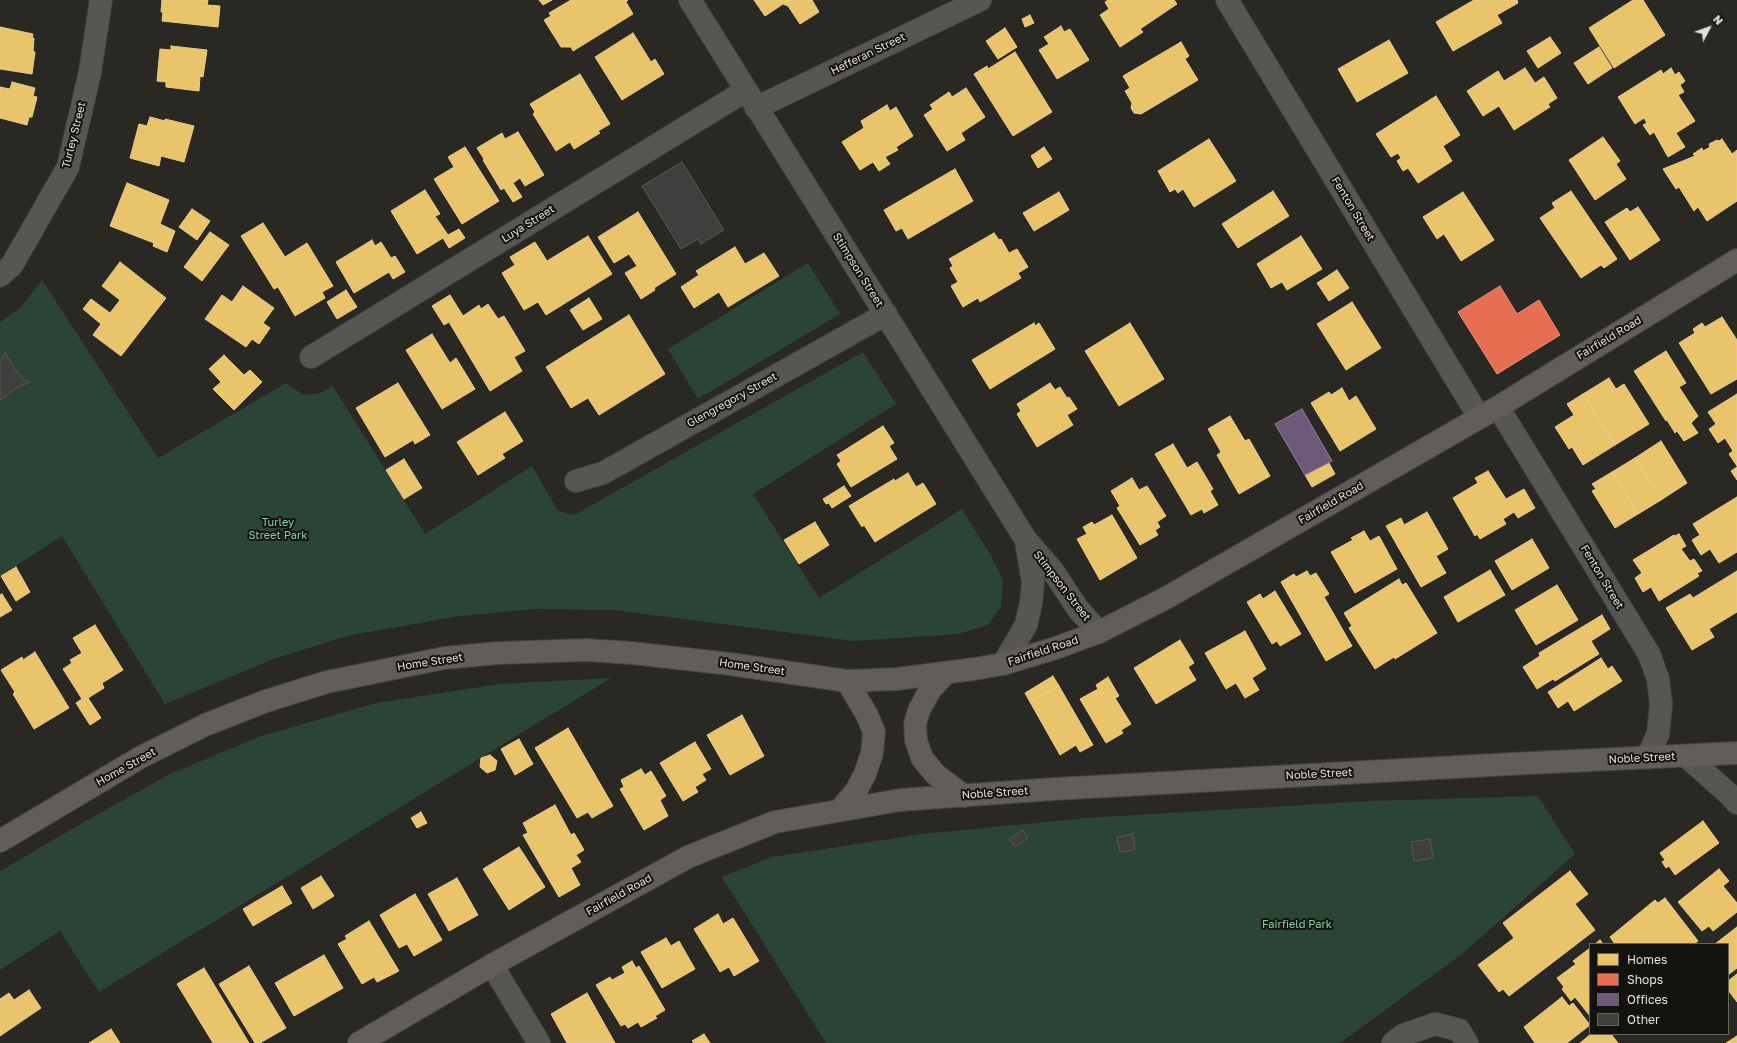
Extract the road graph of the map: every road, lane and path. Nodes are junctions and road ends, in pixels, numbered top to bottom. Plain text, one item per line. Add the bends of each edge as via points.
1 (101, 0) edge
2 (690, 0) edge
3 (980, 0) edge
4 (1228, 0) edge
5 (751, 99) junction
6 (1737, 260) edge
7 (0, 276) edge
8 (886, 314) junction
9 (311, 357) dead end
10 (1498, 406) junction
11 (1479, 417) junction
12 (576, 481) dead end
13 (1026, 540) junction
14 (1099, 632) junction
15 (1002, 664) junction
16 (944, 674) junction
17 (897, 679) joint
18 (847, 681) junction
19 (1737, 753) edge
20 (1686, 756) junction
21 (1648, 758) junction
22 (964, 796) junction
23 (900, 800) joint
24 (1737, 803) edge
25 (840, 810) junction
26 (0, 841) edge
27 (492, 965) junction
28 (359, 1043) edge
29 (539, 1043) edge
30 (1393, 1043) edge
31 (1468, 1043) edge

1 - 7 street, Turley Street via 90,72 68,167 12,265
2 - 5 street, Stimpson Street
3 - 5 street, Hefferan Street
4 - 11 street, Fenton Street
5 - 8 street, Stimpson Street
5 - 9 street, Luya Street
6 - 10 main road, Fairfield Road
8 - 12 street, Glengregory Street via 603,473
8 - 13 street, Stimpson Street
10 - 11 main road, Fairfield Road
10 - 21 street, Fenton Street via 1649,654 1658,679 1662,704 1658,734
11 - 14 main road, Fairfield Road via 1166,598
13 - 14 street, Stimpson Street via 1053,571 1078,609
13 - 15 street, Stimpson Street via 1033,582 1031,603 1026,625
14 - 15 main road, Fairfield Road
15 - 16 main road, Fairfield Road
16 - 17 main road, Fairfield Road
16 - 22 main road via 930,690 919,710 915,724 916,740 922,758 935,774
17 - 18 main road, Home Street
18 - 25 main road via 874,732 872,753 865,774 856,792
18 - 26 main road, Home Street via 730,664 586,650 499,653 437,660 327,682 266,701 205,725 141,757
19 - 20 main road, Noble Street
20 - 21 main road, Noble Street
20 - 24 street
21 - 22 main road, Noble Street via 1054,788
22 - 23 main road, Noble Street
23 - 25 main road, Fairfield Road
25 - 27 main road, Fairfield Road via 775,822 688,857
27 - 28 main road, Fairfield Road
27 - 29 street
30 - 31 street via 1403,1035 1435,1024 1459,1030

